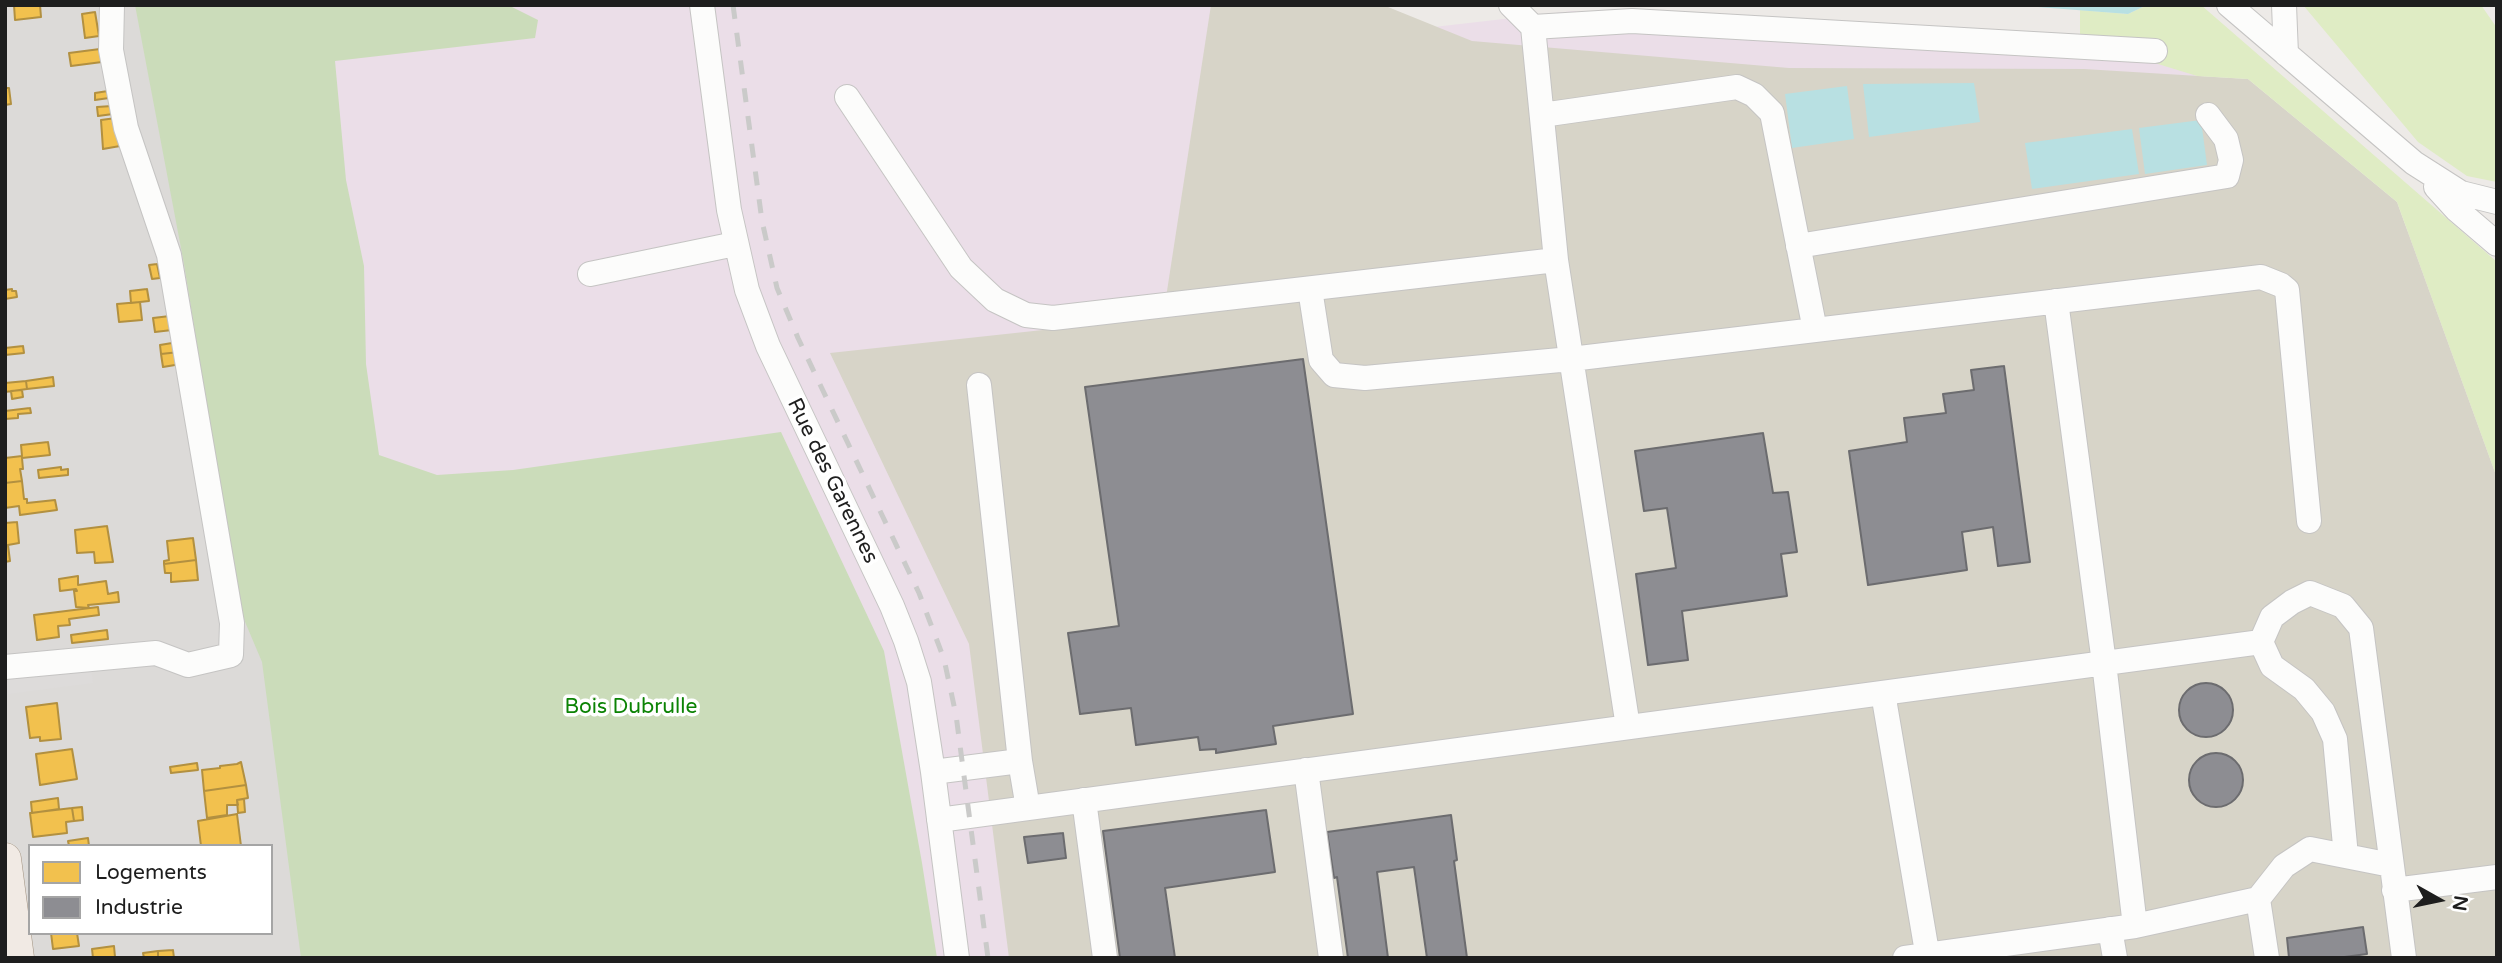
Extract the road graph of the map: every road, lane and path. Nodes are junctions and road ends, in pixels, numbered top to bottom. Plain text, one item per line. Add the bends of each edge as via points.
1 (112, 5) edge
2 (702, 5) edge
3 (1511, 5) edge
4 (2229, 5) edge
5 (2284, 5) edge
6 (1533, 27) junction
7 (2155, 51) dead end
8 (2286, 54) junction
9 (847, 97) dead end
10 (1542, 115) junction
11 (2208, 115) dead end
12 (2414, 163) junction
13 (2497, 202) edge
14 (735, 244) junction
15 (2497, 244) edge
16 (1798, 246) junction
17 (1556, 260) junction
18 (590, 274) dead end
19 (1310, 289) junction
20 (2056, 301) junction
21 (1815, 330) junction
22 (1572, 359) junction
23 (979, 385) dead end
24 (2309, 522) dead end
25 (2261, 642) junction
26 (2104, 663) junction
27 (5, 667) edge
28 (1883, 693) junction
29 (1628, 727) junction
30 (1020, 761) junction
31 (1306, 771) junction
32 (933, 772) junction
33 (1084, 800) junction
34 (1028, 808) junction
35 (939, 820) junction
36 (2346, 856) junction
37 (5, 859) edge
38 (2392, 877) junction
39 (2497, 877) edge
40 (2258, 899) junction
41 (2136, 926) junction
42 (2110, 929) junction
43 (1920, 957) edge
44 (19, 958) edge
45 (957, 958) edge
46 (1105, 958) edge
47 (1331, 958) edge
48 (2115, 958) edge
49 (2267, 958) edge
50 (2404, 958) edge

1 - 27 street via 111,50 126,128 169,255 230,611 232,655 188,665 156,653
2 - 14 street, Rue des Garennes
3 - 6 street
4 - 8 street
5 - 8 street
6 - 7 street via 1632,21
6 - 10 street
8 - 12 street
9 - 19 street via 961,268 995,300 1027,315 1054,318
10 - 16 street via 1737,87 1754,94 1772,113
10 - 17 street
11 - 16 street via 2226,139 2231,160 2227,176
12 - 13 street via 2461,193
12 - 15 street via 2456,209
14 - 18 street
14 - 32 street, Rue des Garennes via 768,346 906,641 919,682
16 - 21 street
17 - 19 street
17 - 22 street
19 - 22 street via 1321,360 1334,375 1365,379
20 - 21 street
20 - 24 street via 2260,277 2287,290
20 - 26 street
21 - 22 street
22 - 29 street
23 - 30 street
25 - 26 street
25 - 36 street via 2272,666 2304,689 2323,712 2334,739
25 - 38 street via 2272,617 2310,593 2343,606 2361,628
26 - 28 street
26 - 41 street
28 - 29 street
28 - 43 street
29 - 31 street
30 - 32 street
30 - 34 street
31 - 33 street
31 - 47 street
32 - 35 street, Rue des Garennes
33 - 34 street
33 - 46 street
34 - 35 street
35 - 45 street, Rue des Garennes
36 - 38 street
36 - 40 street via 2310,849 2284,866
37 - 44 main road
38 - 39 street
38 - 50 street
40 - 41 street
40 - 49 street
41 - 42 street
42 - 43 street
42 - 48 street

